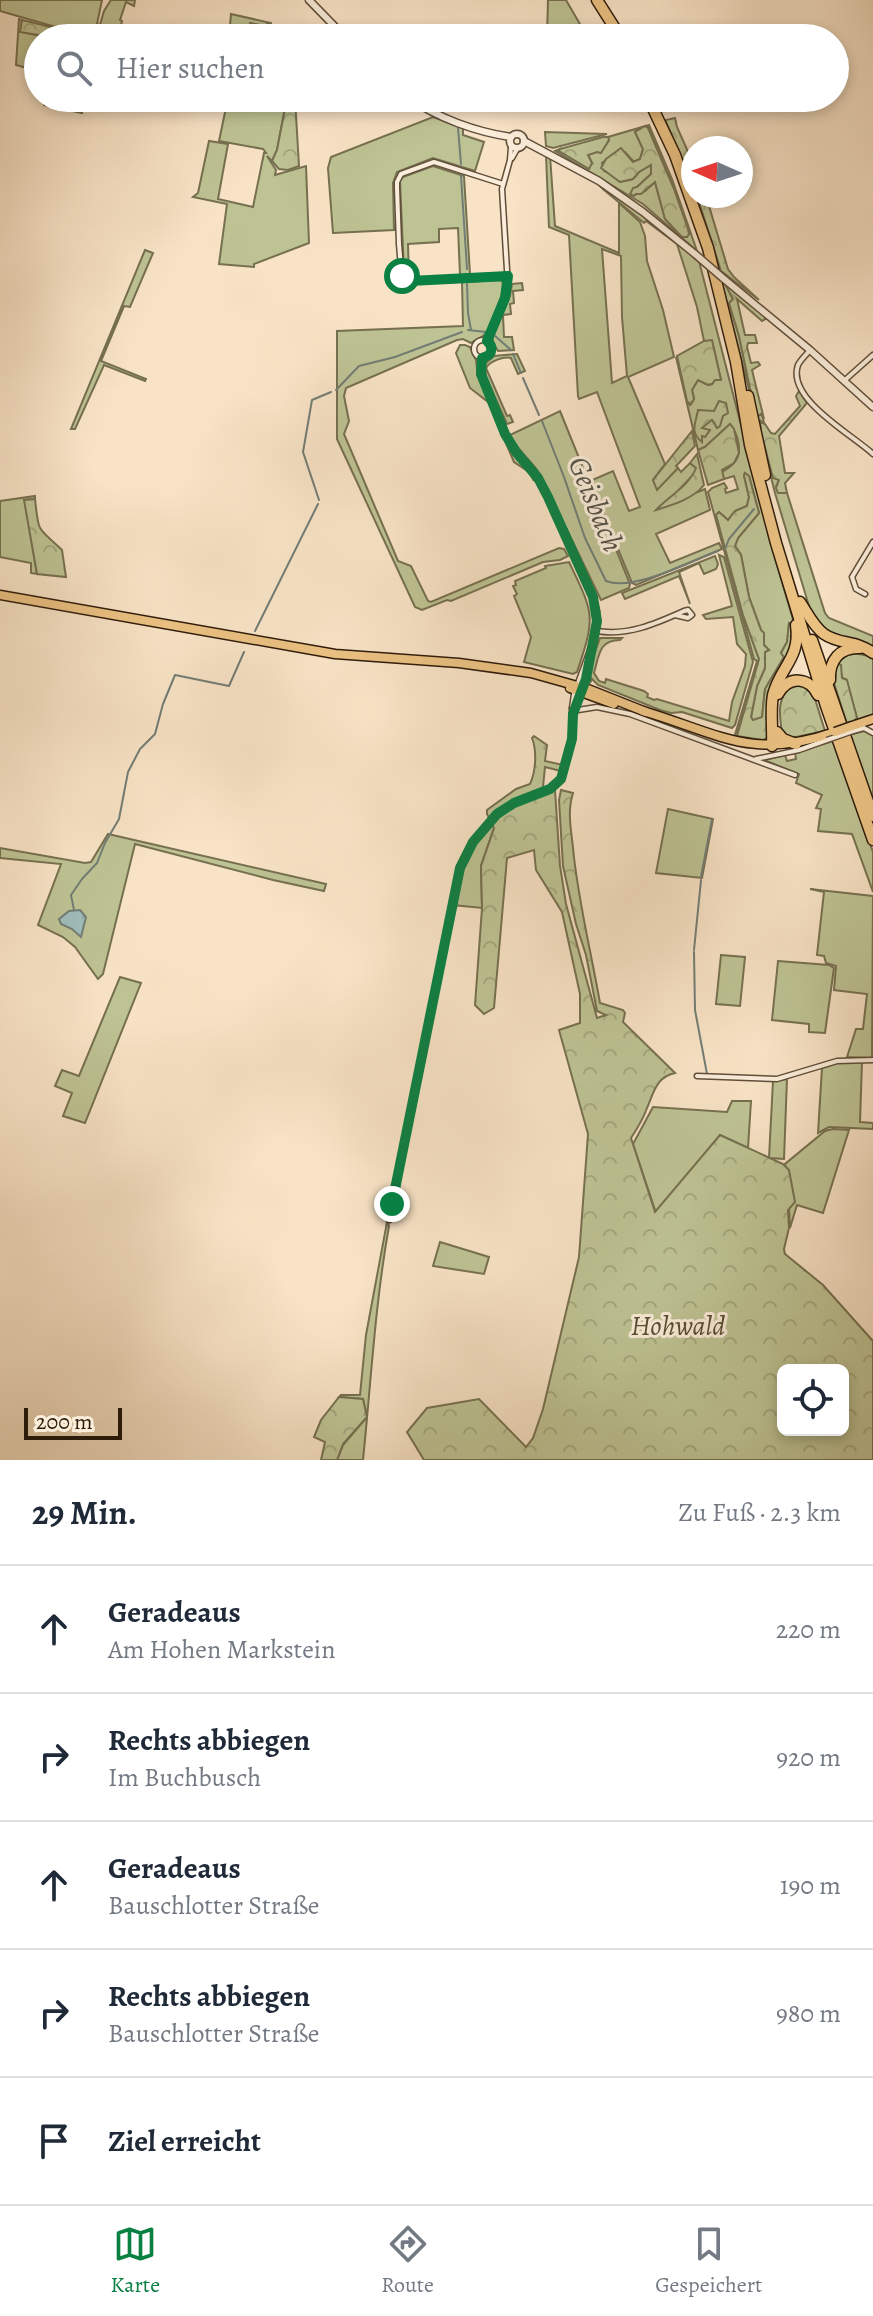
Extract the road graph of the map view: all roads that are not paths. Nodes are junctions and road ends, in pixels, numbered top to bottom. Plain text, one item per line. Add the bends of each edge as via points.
1 (309, 0) edge
2 (596, 0) edge
3 (332, 24) edge
4 (611, 24) edge
5 (434, 112) edge
6 (656, 112) edge
7 (656, 112) edge
8 (516, 144) junction
9 (681, 166) edge
10 (503, 184) junction
11 (698, 208) edge
12 (508, 276) junction
13 (487, 341) junction
14 (810, 350) junction
15 (873, 355) edge
16 (482, 358) junction
17 (845, 381) junction
18 (873, 407) edge
19 (873, 454) edge
20 (873, 542) edge
21 (865, 594) dead end
22 (0, 595) edge
23 (798, 606) junction
24 (675, 615) dead end
25 (597, 631) junction
26 (592, 648) junction
27 (871, 651) edge
28 (587, 675) junction
29 (579, 689) junction
30 (830, 690) junction
31 (600, 693) junction
32 (826, 706) junction
33 (573, 709) junction
34 (646, 712) junction
35 (873, 719) edge
36 (852, 729) junction
37 (777, 732) junction
38 (873, 733) edge
39 (824, 738) junction
40 (796, 744) junction
41 (775, 746) junction
42 (755, 760) junction
43 (795, 775) dead end
44 (873, 816) edge
45 (873, 840) edge
46 (873, 1060) edge
47 (697, 1076) dead end
48 (389, 1220) dead end

1 - 3 street
2 - 4 highway
5 - 8 street
6 - 9 highway
7 - 23 highway via 708,248 750,445
8 - 10 street
8 - 14 street, bridge via 563,160 599,181
10 - 12 street
10 - 12 street via 434,162 404,171 397,182 398,230 405,279
11 - 23 highway via 722,287
12 - 13 street
13 - 16 street via 492,350
13 - 16 street via 474,346
14 - 17 street
14 - 19 street via 797,369 804,395
15 - 17 street
16 - 25 street via 481,374 509,443 538,478 593,597
17 - 18 street
20 - 21 street via 852,577 856,589
22 - 29 main road via 335,654 543,675
23 - 27 highway via 824,634
23 - 30 highway
23 - 32 highway
23 - 41 highway via 796,648 773,695
24 - 25 street via 633,631
25 - 26 street
26 - 28 street
26 - 29 street
27 - 30 highway via 852,648 837,656 830,668
28 - 29 street
28 - 31 street
29 - 31 main road
29 - 33 street
29 - 34 main road
30 - 44 highway
31 - 34 main road
32 - 37 highway via 809,683 787,683 777,700
32 - 45 highway
33 - 42 street via 597,707 630,714
33 - 48 street via 572,739 560,781 497,814 460,868
34 - 41 main road via 731,740
35 - 36 main road
36 - 38 street
36 - 39 main road, bridge
37 - 40 highway
37 - 41 highway
39 - 40 main road
39 - 42 street
40 - 41 main road
42 - 43 street
46 - 47 street via 837,1061 777,1079

